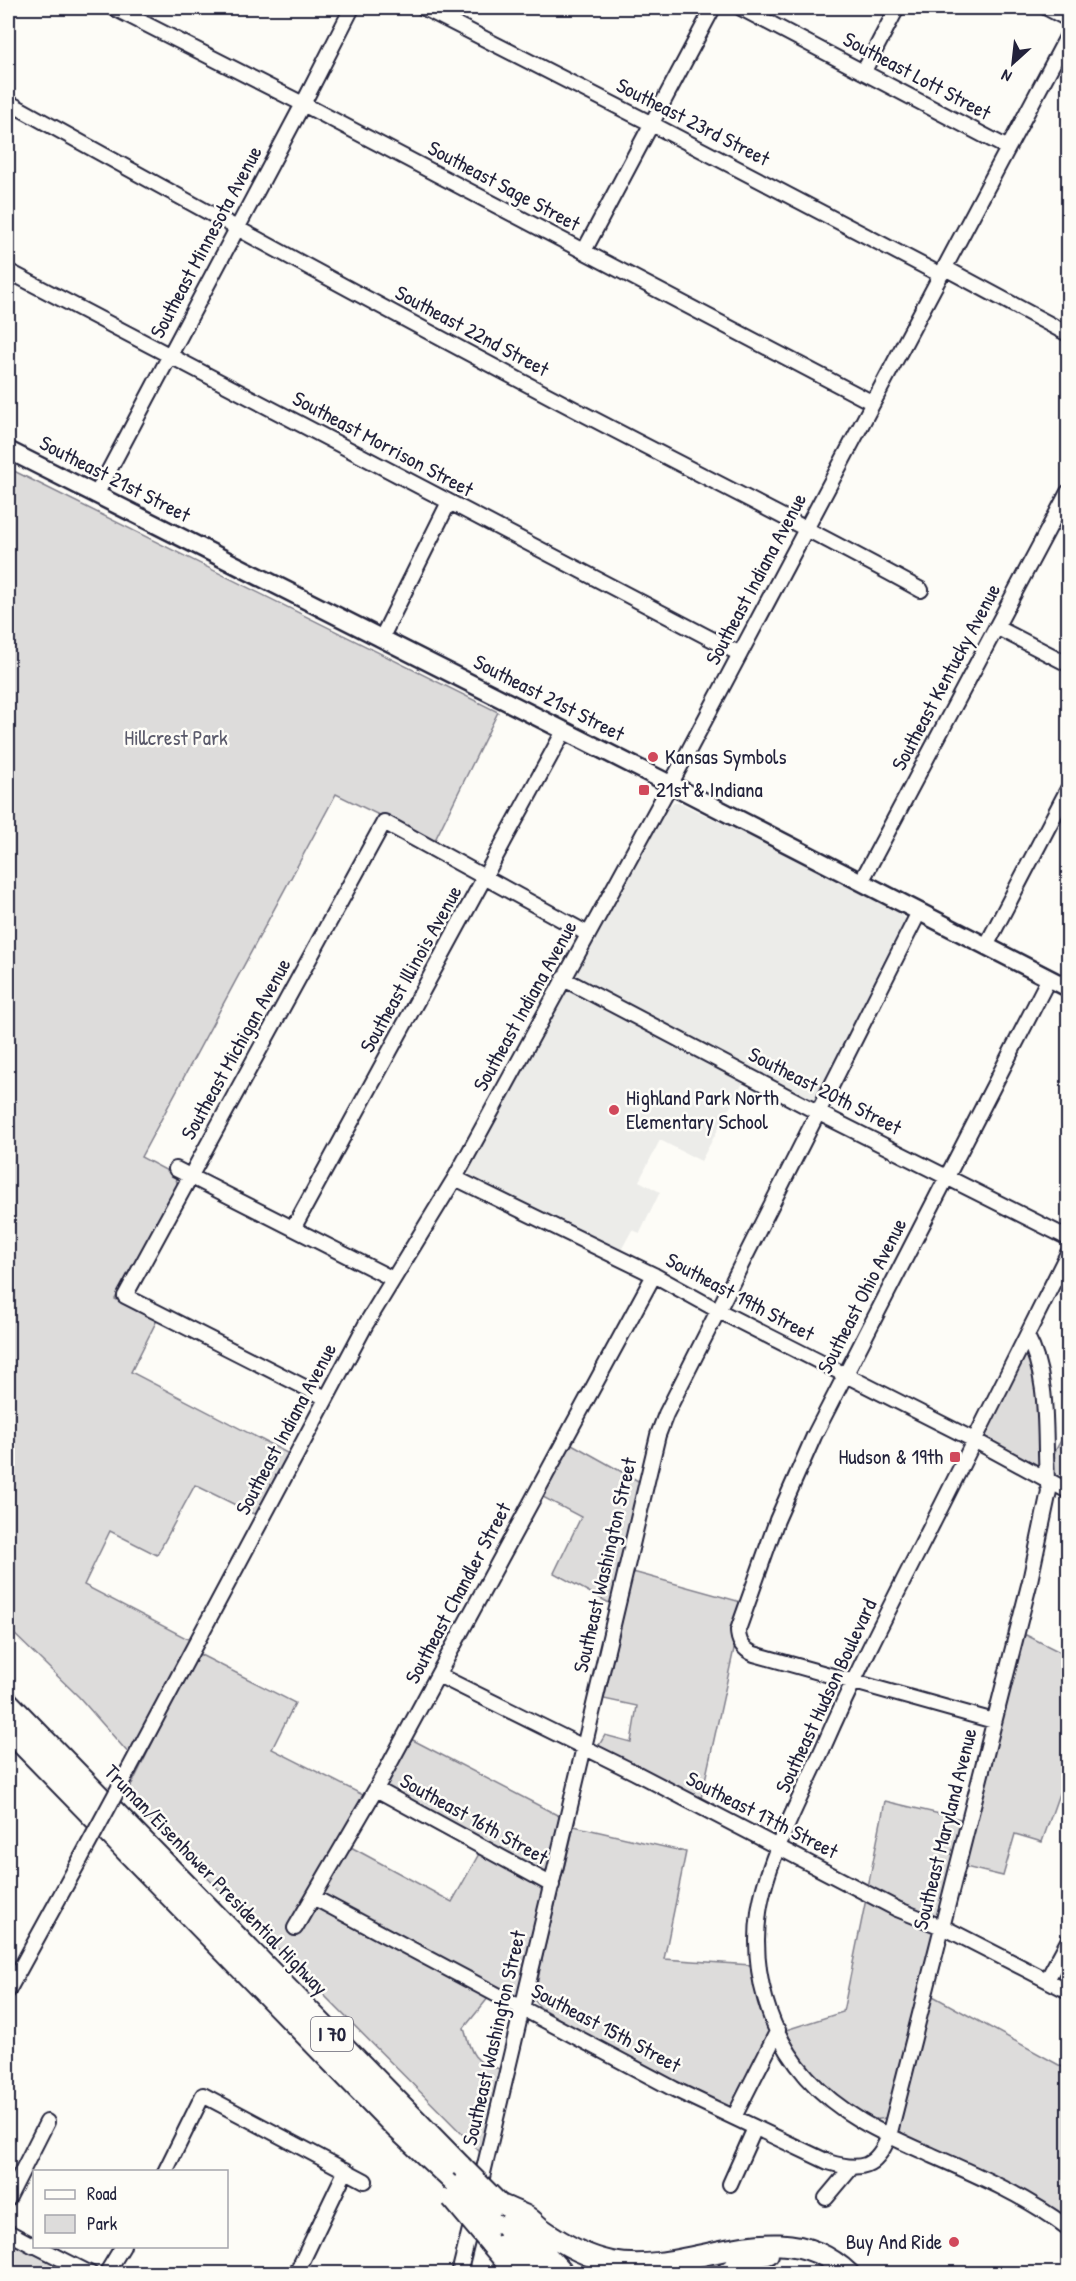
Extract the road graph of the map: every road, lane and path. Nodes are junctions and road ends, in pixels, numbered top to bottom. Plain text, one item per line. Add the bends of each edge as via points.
1 (114, 8) edge
2 (352, 8) edge
3 (424, 8) edge
4 (713, 8) edge
5 (741, 8) edge
6 (897, 8) edge
7 (1047, 8) edge
8 (1068, 19) edge
9 (1068, 35) edge
10 (864, 71) junction
11 (8, 102) edge
12 (303, 104) junction
13 (650, 123) junction
14 (1008, 148) junction
15 (237, 229) junction
16 (584, 251) junction
17 (8, 271) edge
18 (943, 272) junction
19 (1068, 333) edge
20 (169, 356) junction
21 (873, 403) junction
22 (9, 454) edge
23 (1068, 492) edge
24 (96, 495) junction
25 (449, 502) junction
26 (807, 527) junction
27 (921, 590) dead end
28 (996, 627) junction
29 (381, 639) junction
30 (740, 654) junction
31 (1068, 664) edge
32 (564, 730) junction
33 (670, 784) junction
34 (1068, 789) edge
35 (486, 877) junction
36 (861, 882) junction
37 (919, 912) junction
38 (588, 934) junction
39 (986, 946) junction
40 (1049, 978) junction
41 (564, 979) junction
42 (1068, 988) edge
43 (819, 1113) junction
44 (176, 1169) dead end
45 (190, 1176) junction
46 (948, 1177) junction
47 (455, 1178) junction
48 (294, 1227) junction
49 (1068, 1238) edge
50 (1068, 1253) edge
51 (654, 1275) junction
52 (393, 1279) junction
53 (719, 1311) junction
54 (1027, 1336) junction
55 (846, 1375) junction
56 (326, 1398) junction
57 (974, 1440) junction
58 (1047, 1479) junction
59 (1068, 1491) edge
60 (438, 1675) junction
61 (852, 1681) junction
62 (8, 1702) edge
63 (994, 1721) junction
64 (8, 1730) edge
65 (584, 1747) junction
66 (376, 1789) junction
67 (779, 1847) junction
68 (552, 1885) junction
69 (314, 1897) junction
70 (295, 1928) dead end
71 (942, 1928) junction
72 (1068, 1941) edge
73 (1047, 1980) junction
74 (8, 1990) edge
75 (1068, 1991) edge
76 (523, 2007) junction
77 (778, 2030) junction
78 (734, 2117) junction
79 (47, 2122) dead end
80 (755, 2128) junction
81 (889, 2136) junction
82 (852, 2167) junction
83 (166, 2170) edge
84 (346, 2170) junction
85 (365, 2181) dead end
86 (457, 2183) junction
87 (730, 2184) dead end
88 (826, 2198) dead end
89 (8, 2199) edge
90 (499, 2205) junction
91 (1068, 2228) edge
92 (8, 2232) edge
93 (33, 2245) edge
94 (39, 2248) edge
95 (122, 2248) edge
96 (91, 2274) edge
97 (106, 2274) edge
98 (296, 2274) edge
99 (459, 2274) edge
100 (516, 2274) edge
101 (542, 2274) edge
102 (564, 2274) edge
103 (725, 2274) edge
104 (835, 2274) edge
105 (849, 2274) edge

1 - 12 street, Southeast Sage Street
2 - 12 street, Southeast Minnesota Avenue
3 - 13 street, Southeast 23rd Street
4 - 13 street
5 - 10 street, Southeast Lott Street
6 - 10 street
7 - 8 street
9 - 14 street, Southeast Indiana Avenue
10 - 14 street, Southeast Lott Street
11 - 15 street, Southeast 22nd Street
12 - 15 street, Southeast Minnesota Avenue
12 - 16 street, Southeast Sage Street
13 - 16 street
13 - 18 street, Southeast 23rd Street
14 - 18 street, Southeast Indiana Avenue
15 - 20 street, Southeast Minnesota Avenue
15 - 26 street, Southeast 22nd Street via 559,401
16 - 21 street, Southeast Sage Street
17 - 20 street, Southeast Morrison Street
18 - 19 street, Southeast 23rd Street
18 - 21 street, Southeast Indiana Avenue
20 - 24 street, Southeast Minnesota Avenue
20 - 25 street, Southeast Morrison Street
21 - 26 street, Southeast Indiana Avenue
22 - 24 main road, Southeast 21st Street
23 - 28 street, Southeast Kentucky Avenue
24 - 29 main road, Southeast 21st Street
25 - 29 street
25 - 30 street, Southeast Morrison Street
26 - 27 street, Southeast 22nd Street
26 - 30 street, Southeast Indiana Avenue
28 - 31 street
28 - 36 street, Southeast Kentucky Avenue
29 - 32 main road, Southeast 21st Street
30 - 33 street, Southeast Indiana Avenue
32 - 33 main road, Southeast 21st Street
32 - 35 street, Southeast Illinois Avenue
33 - 36 main road, Southeast 21st Street
33 - 38 street, Southeast Indiana Avenue
34 - 39 street
35 - 38 street
35 - 45 street, Southeast Michigan Avenue via 384,822
35 - 48 street, Southeast Illinois Avenue
36 - 37 main road, Southeast 21st Street
37 - 39 main road, Southeast 21st Street
37 - 43 street, Southeast Washington Street
38 - 41 street, Southeast Indiana Avenue
39 - 40 main road, Southeast 21st Street
40 - 42 main road, Southeast 21st Street
40 - 46 street, Southeast Ohio Avenue
41 - 43 street, Southeast 20th Street
41 - 47 street, Southeast Indiana Avenue
43 - 46 street, Southeast 20th Street
43 - 53 street, Southeast Washington Street
44 - 45 street
45 - 48 street
45 - 56 street, Southeast Michigan Avenue via 125,1296
46 - 49 street, Southeast 20th Street
46 - 55 street, Southeast Ohio Avenue
47 - 51 street, Southeast 19th Street
47 - 52 street, Southeast Indiana Avenue
48 - 52 street
50 - 54 street, Southeast Hudson Boulevard
51 - 53 street, Southeast 19th Street
51 - 60 street, Southeast Chandler Street
52 - 56 street, Southeast Indiana Avenue
53 - 55 street, Southeast 19th Street
53 - 65 street, Southeast Washington Street via 658,1435
54 - 57 street, Southeast Hudson Boulevard
54 - 58 street, Southeast Maryland Avenue via 1042,1382
55 - 57 street, Southeast 19th Street
55 - 61 street, Southeast Ohio Avenue via 777,1520 738,1630 740,1642 754,1654
56 - 74 street, Southeast Indiana Avenue, bridge
57 - 58 street, Southeast 19th Street
57 - 61 street, Southeast Hudson Boulevard
58 - 59 street, Southeast 19th Street
58 - 63 street, Southeast Maryland Avenue via 1049,1491 1030,1581
60 - 65 street, Southeast 17th Street
60 - 66 street, Southeast Chandler Street
61 - 63 street
61 - 67 street, Southeast Hudson Boulevard
62 - 86 highway, Truman/Eisenhower Presidential Highway / I 70
63 - 71 street, Southeast Maryland Avenue
64 - 86 highway, Truman/Eisenhower Presidential Highway / I 70 via 397,2129
65 - 67 street, Southeast 17th Street
65 - 68 street, Southeast Washington Street
66 - 68 street, Southeast 16th Street
66 - 69 street, Southeast Chandler Street
67 - 71 street, Southeast 17th Street via 897,1909
67 - 77 street, Southeast Hudson Boulevard via 763,1889 757,1940 763,1992
68 - 76 street, Southeast Washington Street
69 - 70 street, Southeast Chandler Street
69 - 76 street, Southeast 15th Street
71 - 73 street, Southeast 17th Street
71 - 81 street, Southeast Maryland Avenue
72 - 73 street
73 - 75 street, Southeast 17th Street
76 - 78 street, Southeast 15th Street
76 - 99 street, Southeast Washington Street
77 - 78 street
77 - 81 street, Southeast Hudson Boulevard via 792,2058 819,2090 851,2116
78 - 80 street, Southeast 15th Street
79 - 89 street
80 - 82 street, Southeast 15th Street via 828,2162
80 - 87 street
81 - 82 street, Southeast Maryland Avenue via 878,2158
81 - 91 street via 1002,2187
82 - 88 street
83 - 84 street via 203,2095
84 - 85 street
84 - 98 street
86 - 90 highway, Truman/Eisenhower Presidential Highway / I 70, bridge
86 - 100 highway, bridge via 490,2243
86 - 101 highway, Truman/Eisenhower Presidential Highway / I 70, bridge
90 - 102 highway, Truman/Eisenhower Presidential Highway / I 70
90 - 105 highway via 526,2216 585,2254 612,2262 653,2263 780,2243 828,2256
92 - 93 street
94 - 96 street
95 - 97 street
103 - 104 highway via 748,2258 786,2252 812,2258

